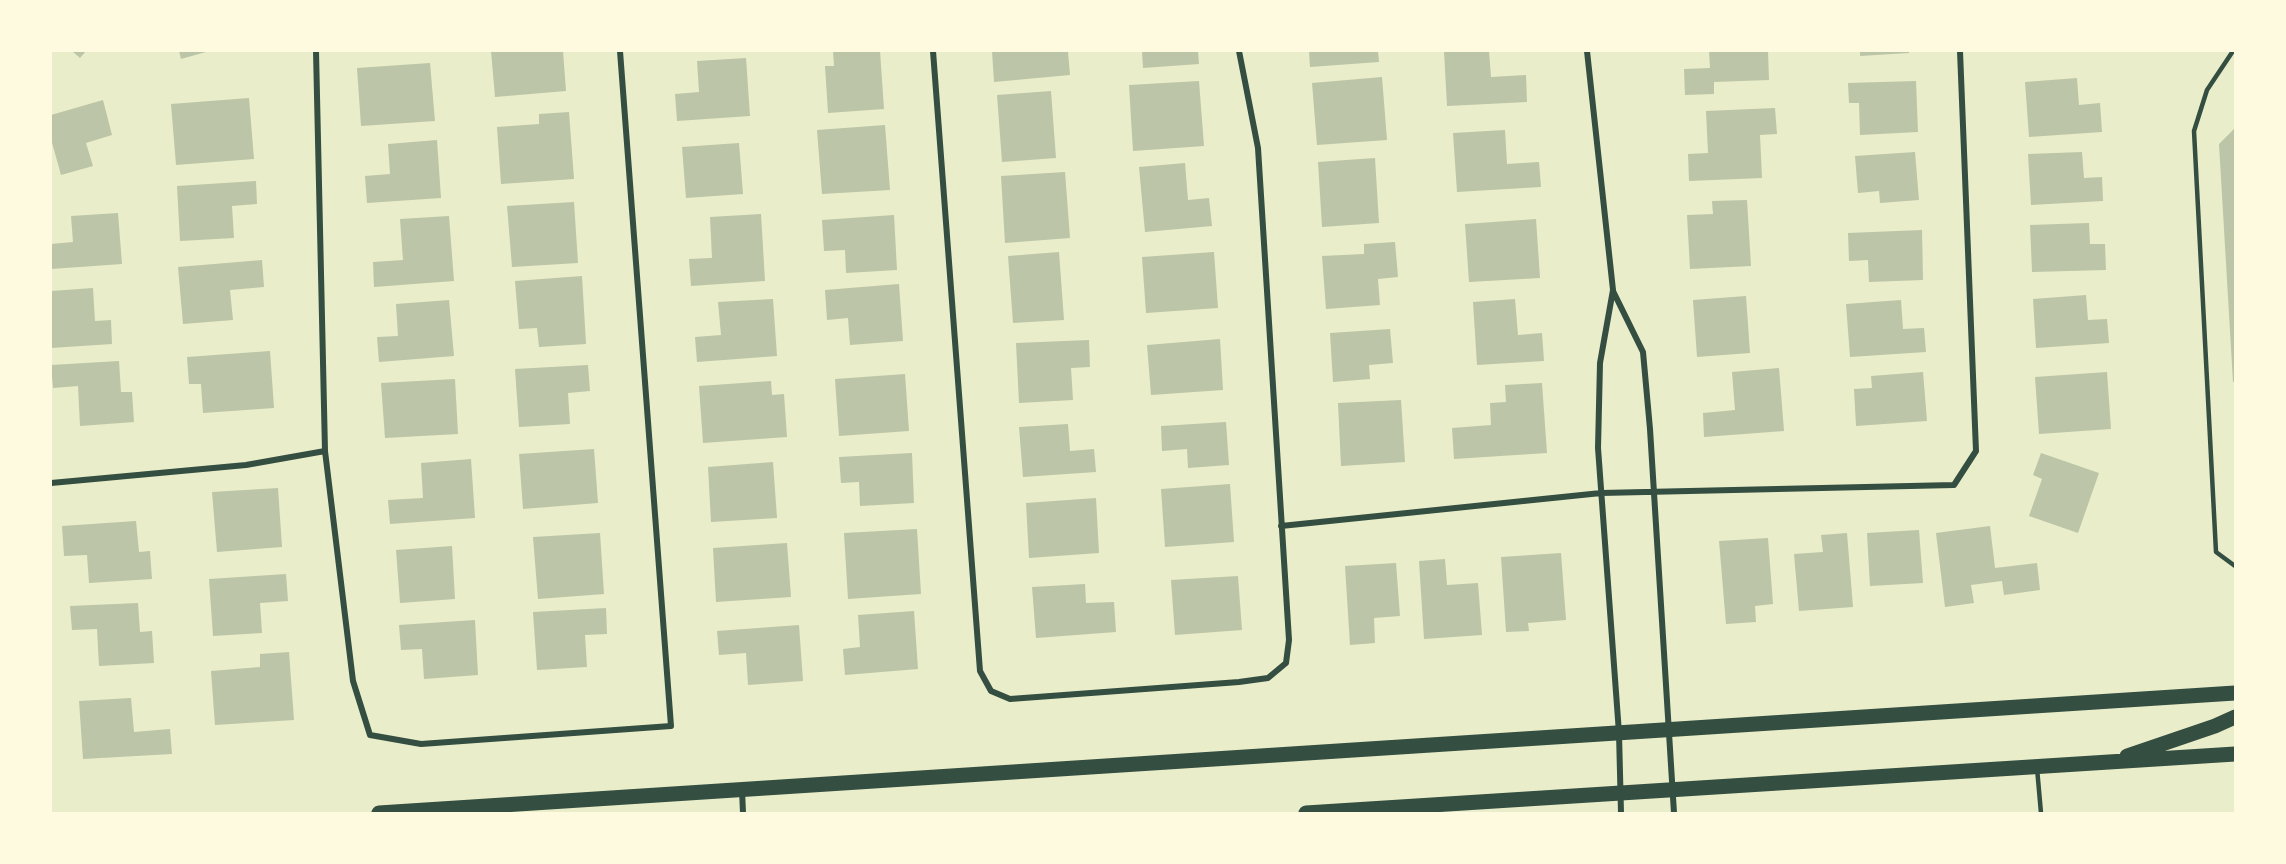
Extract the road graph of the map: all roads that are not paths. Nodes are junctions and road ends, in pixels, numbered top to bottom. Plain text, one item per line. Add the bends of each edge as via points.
1 (316, 51) edge
2 (620, 51) edge
3 (933, 51) edge
4 (1239, 51) edge
5 (1587, 51) edge
6 (1960, 51) edge
7 (2233, 51) edge
8 (1613, 290) junction
9 (325, 451) junction
10 (51, 483) edge
11 (1653, 490) junction
12 (1601, 493) junction
13 (1281, 526) junction
14 (2235, 566) edge
15 (2235, 693) edge
16 (2235, 717) edge
17 (1669, 730) junction
18 (1619, 733) junction
19 (2235, 754) edge
20 (2110, 762) junction
21 (2037, 767) junction
22 (742, 790) junction
23 (1672, 790) junction
24 (1620, 793) junction
25 (379, 813) edge
26 (743, 813) edge
27 (1306, 813) edge
28 (1621, 813) edge
29 (1674, 813) edge
30 (2041, 813) edge

1 - 9 street
2 - 9 street via 671,726 421,744 370,735 353,681
3 - 13 street via 980,671 991,691 1010,699 1268,678 1286,663 1289,640
4 - 13 street via 1258,148
5 - 8 street
6 - 11 street via 1976,451 1954,485
7 - 14 lane via 2207,90 2194,131 2216,552
8 - 11 street via 1642,351
8 - 12 street via 1600,363
9 - 10 street via 246,465
11 - 12 street
11 - 17 street
12 - 13 street
12 - 18 street
15 - 17 main road
16 - 20 main road
17 - 18 main road
17 - 23 street
18 - 22 main road
18 - 24 street
19 - 20 main road
20 - 21 main road
21 - 23 main road
21 - 30 lane
22 - 25 main road
22 - 26 street
23 - 24 main road
23 - 29 street
24 - 27 main road
24 - 28 street

